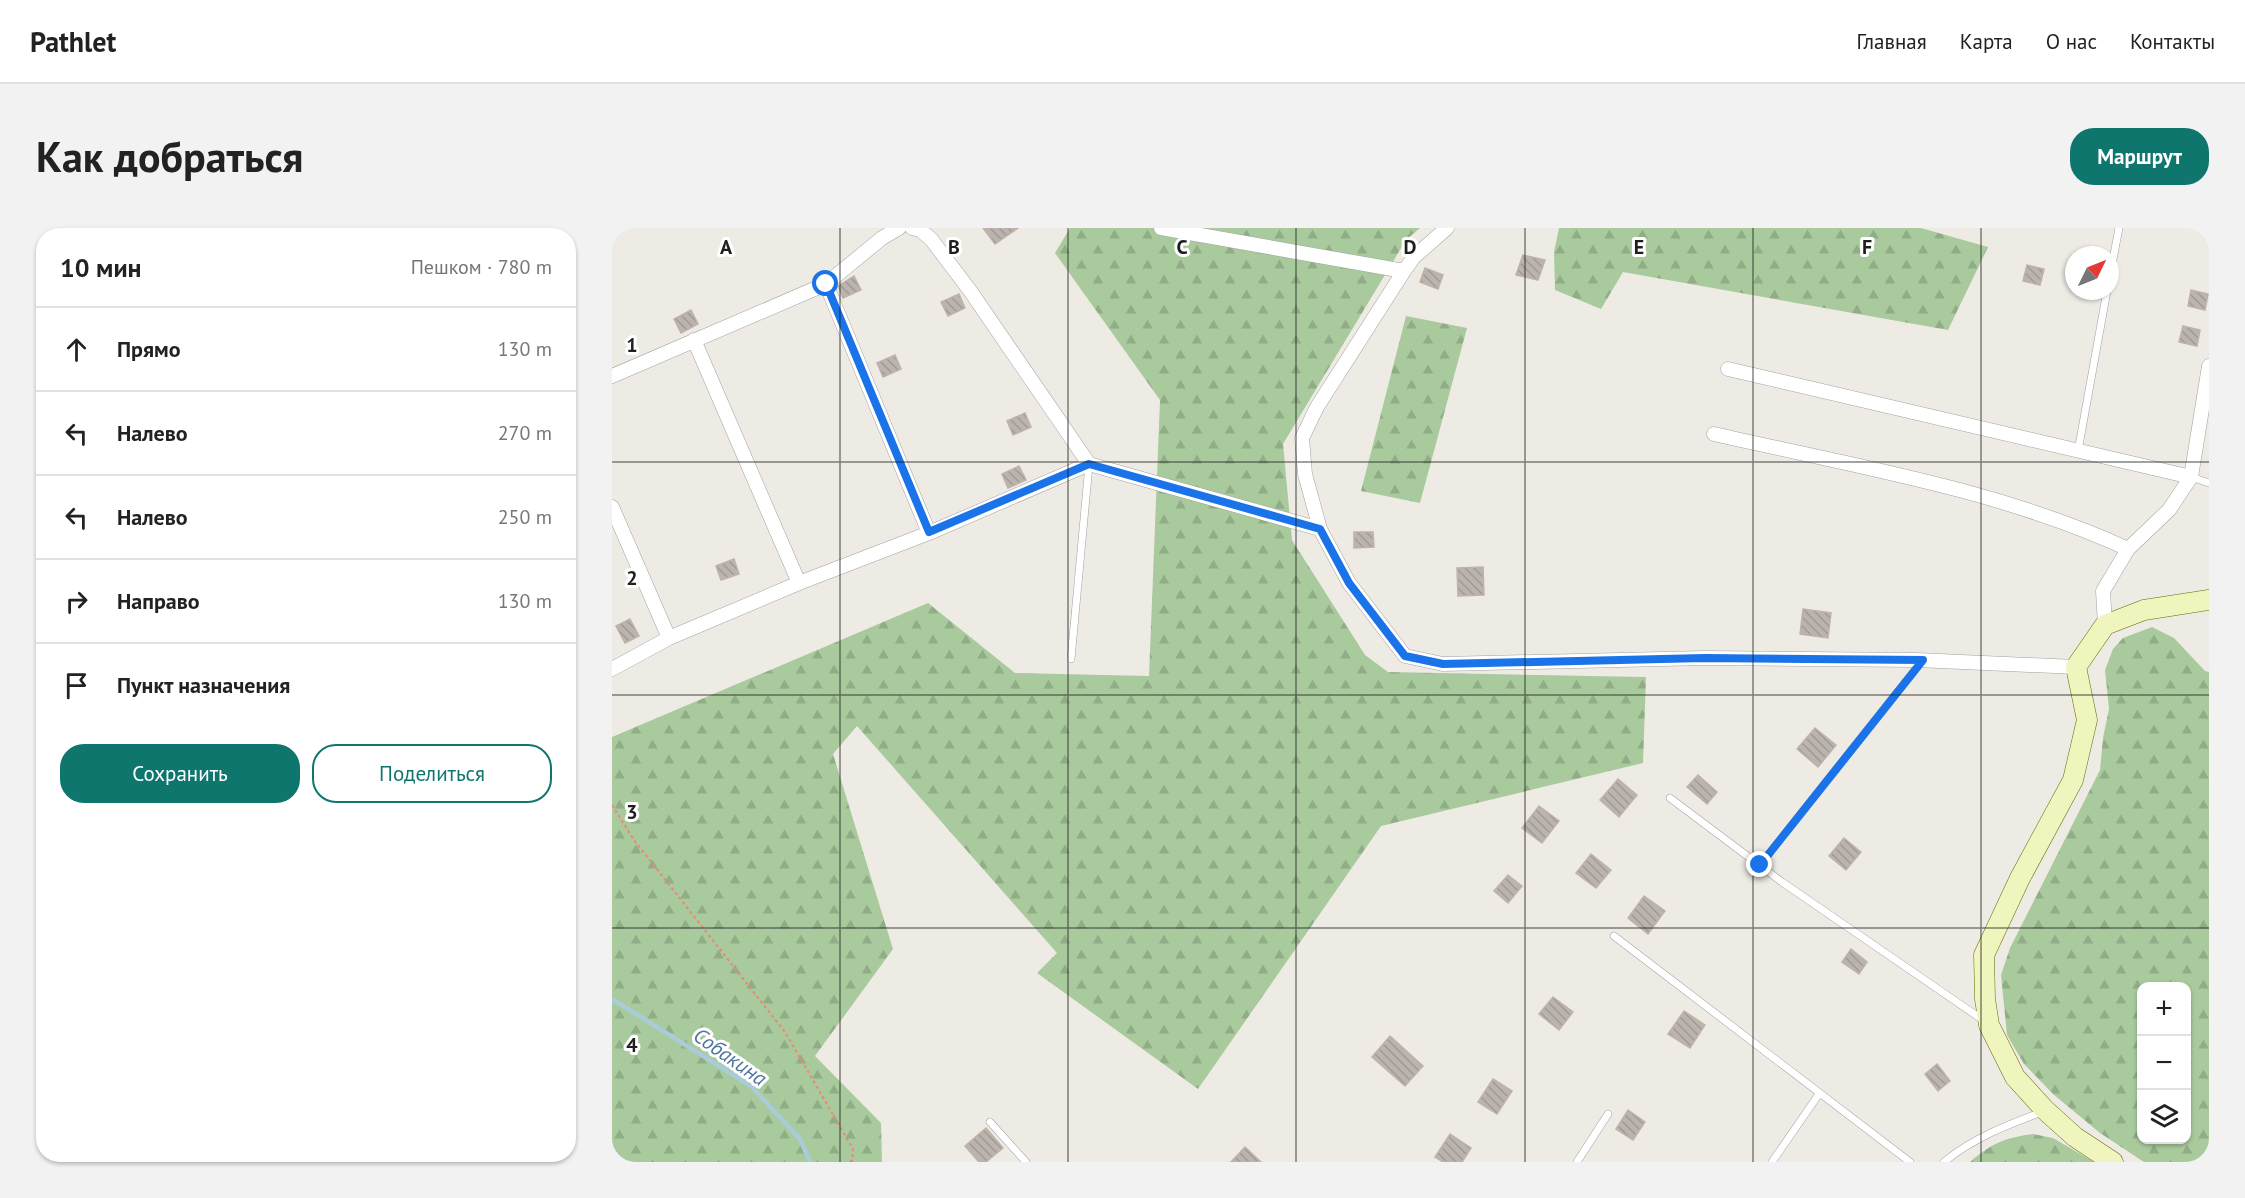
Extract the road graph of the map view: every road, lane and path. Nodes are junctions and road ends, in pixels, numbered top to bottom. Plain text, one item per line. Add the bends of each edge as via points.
1 (899, 228) edge
2 (912, 228) edge
3 (1161, 228) edge
4 (1447, 228) edge
5 (2119, 228) edge
6 (2115, 246) edge
7 (1404, 271) junction
8 (826, 284) junction
9 (2105, 300) edge
10 (694, 340) junction
11 (2209, 366) edge
12 (1728, 369) dead end
13 (612, 376) edge
14 (2207, 386) edge
15 (1714, 434) dead end
16 (2078, 451) junction
17 (1089, 464) junction
18 (2191, 477) junction
19 (2209, 483) edge
20 (612, 507) edge
21 (1320, 529) junction
22 (929, 532) junction
23 (2128, 549) junction
24 (799, 583) junction
25 (2209, 600) edge
26 (2104, 625) junction
27 (669, 638) junction
28 (1071, 659) dead end
29 (1923, 660) junction
30 (2076, 667) junction
31 (612, 669) edge
32 (1670, 798) dead end
33 (612, 805) edge
34 (1760, 865) junction
35 (1614, 936) dead end
36 (1989, 1024) junction
37 (1819, 1094) junction
38 (2045, 1110) junction
39 (1608, 1114) dead end
40 (990, 1122) dead end
41 (1024, 1161) edge
42 (852, 1162) edge
43 (1577, 1162) edge
44 (1772, 1162) edge
45 (1910, 1162) edge
46 (1944, 1162) edge
47 (2113, 1162) edge

1 - 8 street
2 - 17 street via 932,239
3 - 7 street
4 - 7 street
5 - 6 lane
7 - 21 street via 1317,407 1302,438 1305,474
8 - 10 street
8 - 22 street
9 - 16 lane
10 - 13 street
10 - 24 street
11 - 14 street
12 - 16 street
14 - 18 street
15 - 23 street via 1994,498 2090,531
16 - 18 street
17 - 21 street
17 - 22 street
17 - 28 lane
18 - 19 lane
18 - 23 street via 2169,510
20 - 27 street
21 - 29 street via 1349,583 1405,656 1443,664 1705,658
22 - 24 street
23 - 26 street via 2103,591
24 - 27 street
25 - 26 main road via 2144,610
26 - 30 main road
27 - 31 street
29 - 30 street
29 - 34 lane
30 - 36 main road via 2087,720 2073,780 1984,955
32 - 34 lane
33 - 42 path via 634,840 785,1032 853,1149
34 - 36 lane
35 - 37 lane
36 - 38 main road via 2015,1077
37 - 44 lane
37 - 45 lane
38 - 46 lane via 1964,1146
38 - 47 main road via 2075,1137
39 - 43 lane
40 - 41 lane

